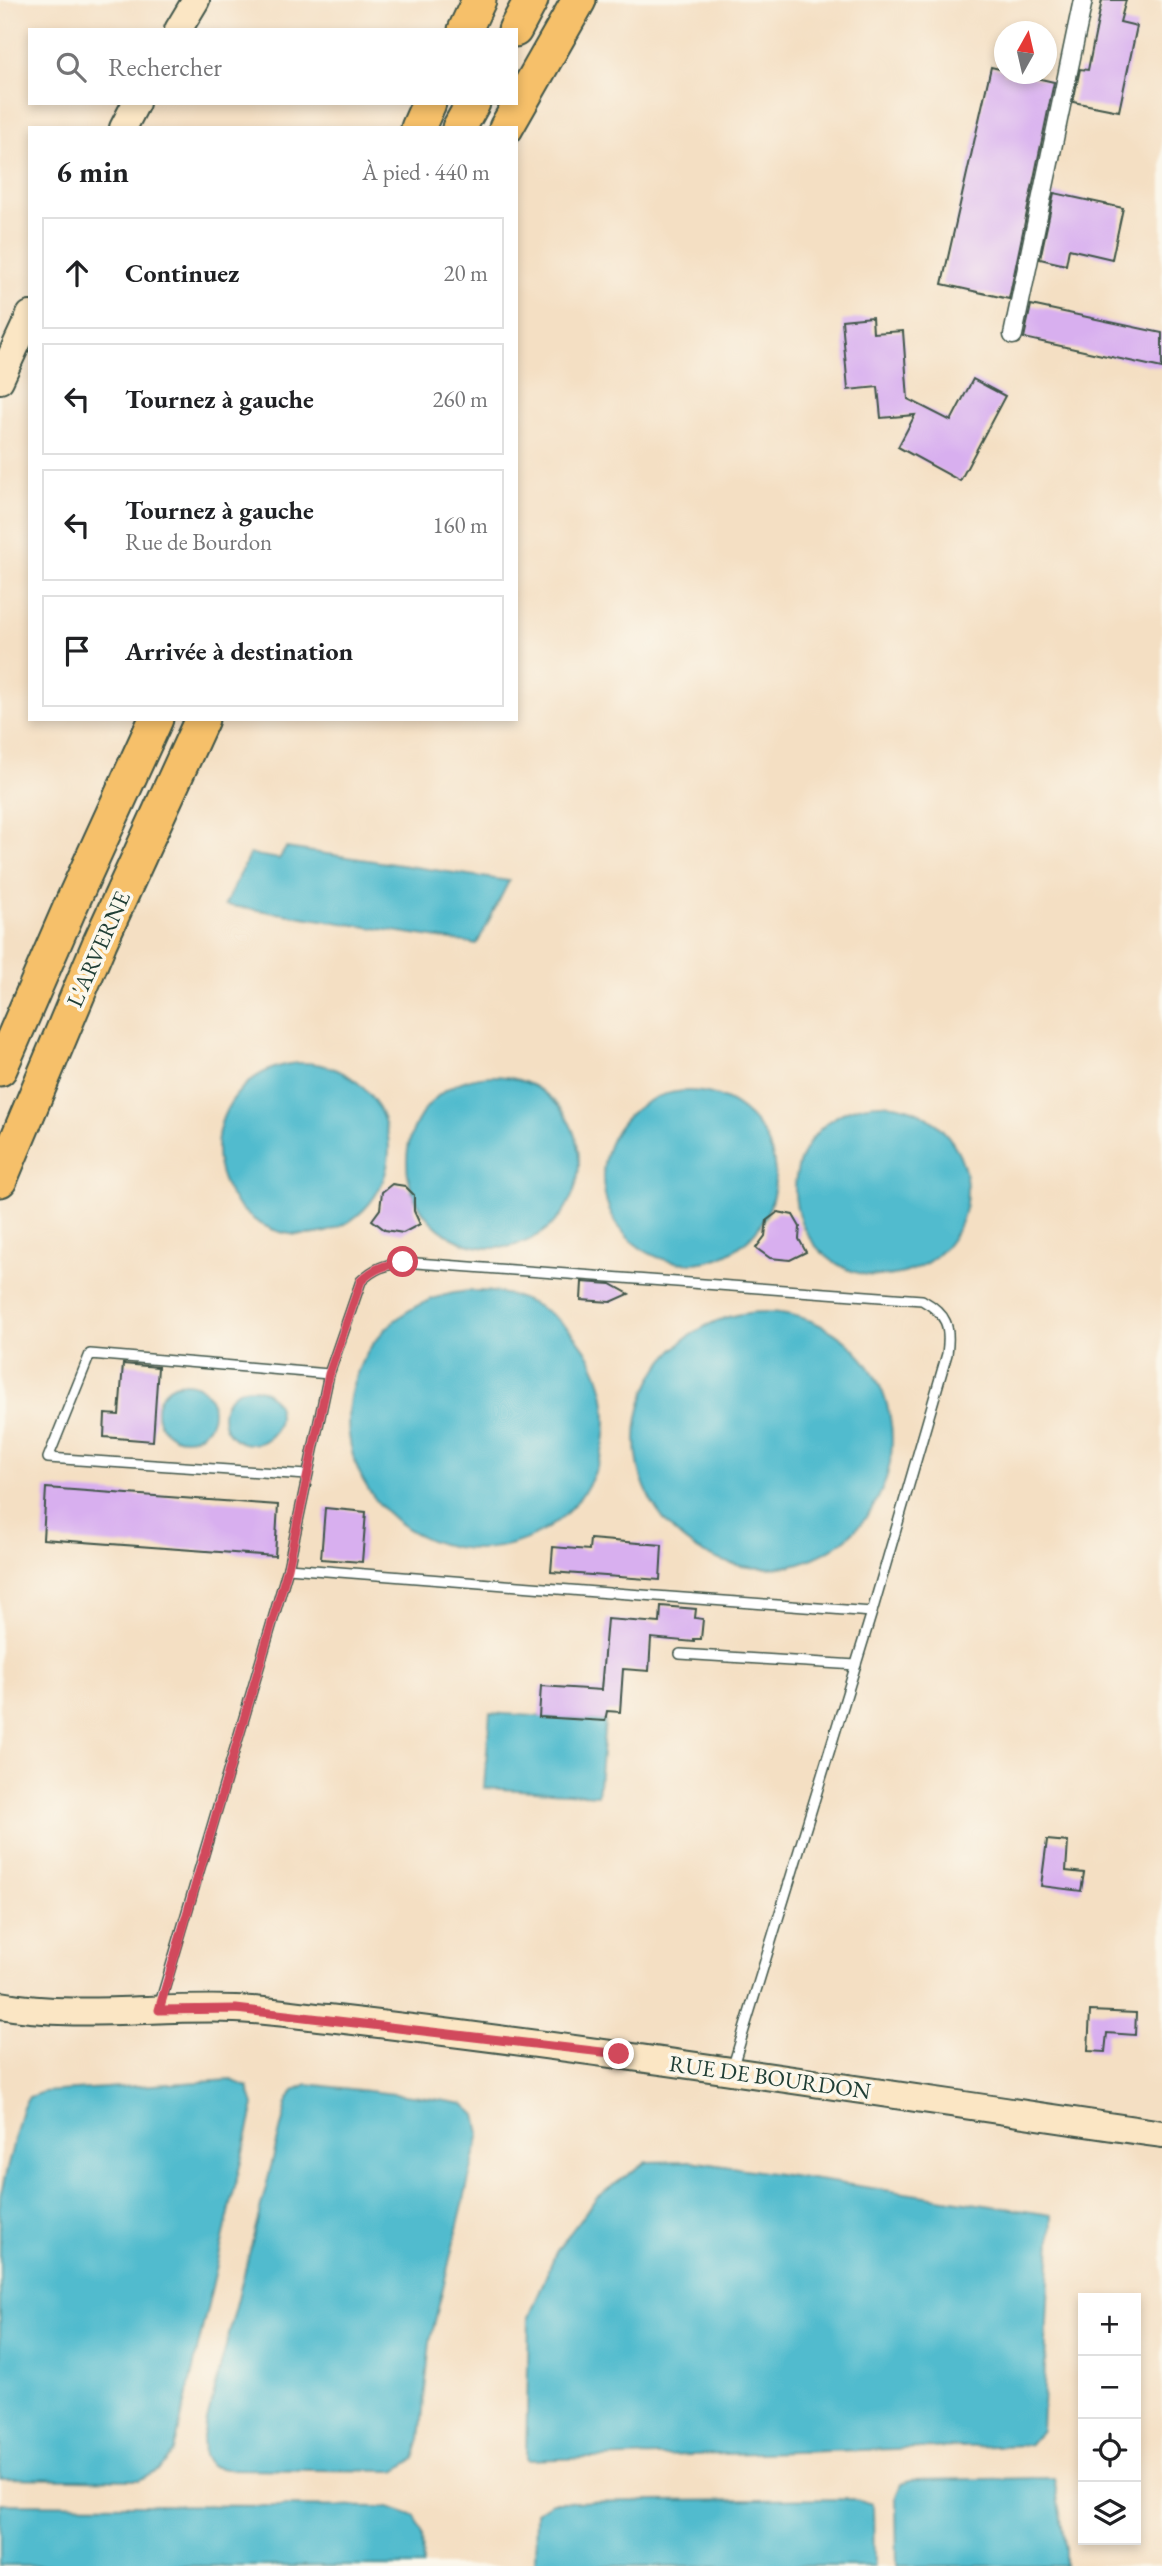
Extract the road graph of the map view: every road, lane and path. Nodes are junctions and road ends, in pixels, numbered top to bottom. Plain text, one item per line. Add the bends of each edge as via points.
1 (195, 0) edge
2 (480, 0) edge
3 (531, 0) edge
4 (579, 0) edge
5 (1083, 0) edge
6 (179, 28) edge
7 (466, 28) edge
8 (515, 28) edge
9 (135, 105) edge
10 (428, 105) edge
11 (472, 105) edge
12 (124, 126) edge
13 (419, 126) edge
14 (460, 126) edge
15 (507, 126) edge
16 (28, 319) edge
17 (1013, 334) dead end
18 (0, 380) edge
19 (155, 721) edge
20 (201, 721) edge
21 (0, 1069) edge
22 (0, 1180) edge
23 (329, 1374) junction
24 (307, 1475) junction
25 (288, 1568) junction
26 (872, 1612) junction
27 (680, 1654) dead end
28 (856, 1665) junction
29 (0, 2005) edge
30 (159, 2010) junction
31 (732, 2071) junction
32 (1162, 2134) edge

1 - 6 main road
2 - 7 highway
3 - 8 highway
4 - 15 highway
5 - 17 street
9 - 12 main road
10 - 13 highway
11 - 14 highway
16 - 18 main road
19 - 21 highway, L'ARVERNE
20 - 22 highway, L'ARVERNE via 100,942
23 - 24 lane
23 - 24 lane via 90,1354 48,1458
23 - 26 lane via 361,1281 371,1271 403,1262 922,1300 938,1309 947,1325 947,1354
24 - 25 lane
25 - 26 lane
25 - 30 lane
26 - 28 lane
27 - 28 lane
28 - 31 lane
29 - 30 main road, RUE DE BOURDON via 71,2013
30 - 31 main road, RUE DE BOURDON via 236,2009 329,2018
31 - 32 main road, RUE DE BOURDON

